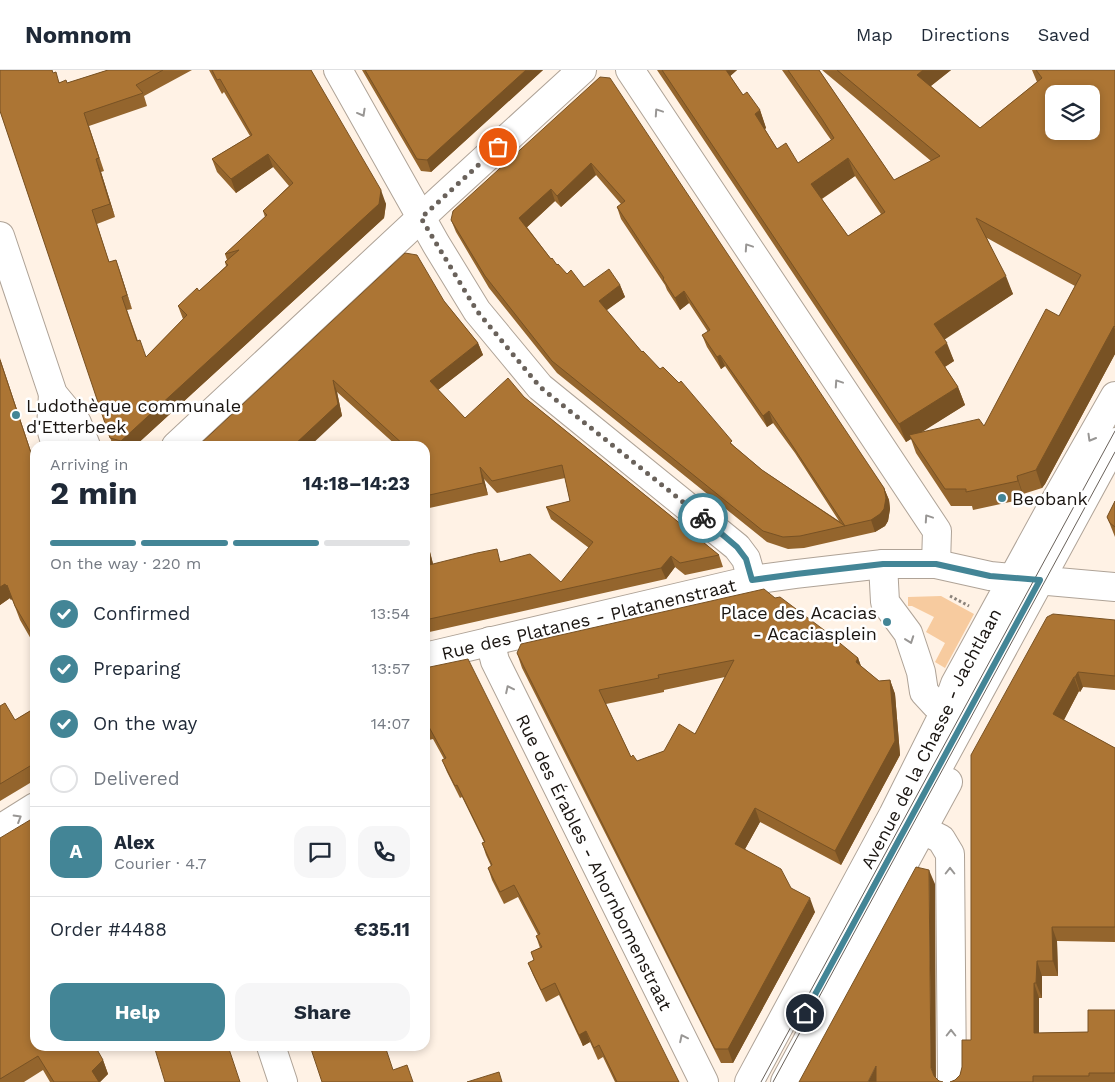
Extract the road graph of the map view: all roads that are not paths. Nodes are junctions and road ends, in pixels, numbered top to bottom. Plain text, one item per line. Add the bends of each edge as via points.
1 (338, 70) edge
2 (582, 70) edge
3 (630, 70) edge
4 (421, 218) junction
5 (0, 236) edge
6 (53, 394) junction
7 (1115, 396) edge
8 (55, 441) edge
9 (84, 441) edge
10 (181, 441) edge
11 (1115, 442) edge
12 (1115, 477) edge
13 (883, 564) junction
14 (936, 564) junction
15 (752, 580) junction
16 (1037, 580) junction
17 (1115, 587) edge
18 (490, 641) junction
19 (430, 655) edge
20 (946, 709) junction
21 (30, 810) edge
22 (908, 822) junction
23 (0, 828) edge
24 (273, 1051) edge
25 (282, 1082) edge
26 (704, 1082) edge
27 (749, 1082) edge
28 (768, 1082) edge
29 (785, 1082) edge
30 (952, 1082) edge

1 -> 4 street
2 - 4 street
14 -> 3 street via 937,531
4 - 10 street
4 - 15 street via 477,311 540,387 737,547 746,559
5 - 6 street
6 - 8 street via 51,428
6 - 9 street via 77,423
7 -> 16 street, Avenue de la Chasse - Jachtlaan
11 - 16 street, Avenue de la Chasse - Jachtlaan
12 - 16 street, Avenue de la Chasse - Jachtlaan
13 - 14 street
13 - 15 street
13 -> 20 street via 886,602 908,634 924,692 936,705
14 - 16 street via 990,576
15 - 18 street, Rue des Platanes - Platanenstraat
16 - 17 street
16 - 20 street, Avenue de la Chasse - Jachtlaan via 955,684
16 - 22 street, Avenue de la Chasse - Jachtlaan via 1023,646
18 - 19 street, Rue des Platanes - Platanenstraat
26 -> 18 street, Rue des Érables - Ahornbomenstraat via 495,661
20 - 22 street, Avenue de la Chasse - Jachtlaan
23 -> 21 street
22 - 27 street, Avenue de la Chasse - Jachtlaan
22 - 28 street, Avenue de la Chasse - Jachtlaan
22 - 29 street, Avenue de la Chasse - Jachtlaan
30 -> 22 street via 950,854 941,839
24 - 25 street

